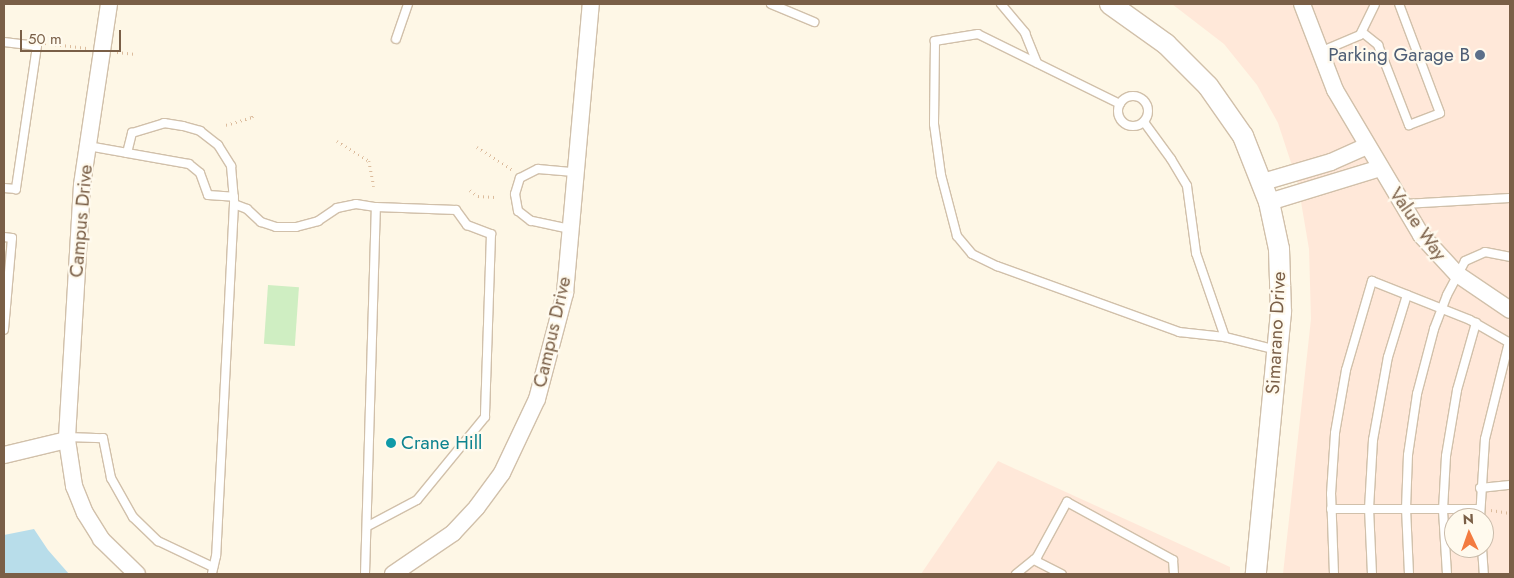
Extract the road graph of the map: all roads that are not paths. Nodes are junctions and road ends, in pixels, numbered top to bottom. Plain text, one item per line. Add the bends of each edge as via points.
1 (109, 4) edge
2 (408, 4) edge
3 (591, 4) edge
4 (771, 4) edge
5 (1000, 4) edge
6 (1110, 4) edge
7 (1302, 4) edge
8 (1375, 4) edge
9 (1399, 4) edge
10 (814, 22) dead end
11 (1362, 32) junction
12 (396, 39) dead end
13 (4, 42) edge
14 (1320, 52) junction
15 (1037, 63) junction
16 (1120, 104) junction
17 (1144, 122) junction
18 (88, 146) junction
19 (1367, 146) junction
20 (126, 153) junction
21 (1380, 168) junction
22 (574, 172) junction
23 (1263, 182) junction
24 (4, 188) edge
25 (1510, 198) edge
26 (234, 200) junction
27 (1269, 202) junction
28 (1402, 204) junction
29 (376, 206) junction
30 (570, 229) junction
31 (4, 237) edge
32 (1510, 257) edge
33 (1457, 274) junction
34 (1407, 295) junction
35 (1441, 308) junction
36 (1510, 310) edge
37 (1476, 323) junction
38 (4, 330) edge
39 (1225, 337) junction
40 (1510, 343) edge
41 (1277, 350) junction
42 (67, 438) junction
43 (4, 455) edge
44 (1510, 485) edge
45 (1480, 488) junction
46 (1480, 508) edge
47 (1331, 509) junction
48 (1369, 509) junction
49 (1406, 509) junction
50 (1443, 510) junction
51 (368, 526) junction
52 (1483, 558) edge
53 (1034, 560) junction
54 (212, 571) edge
55 (137, 574) edge
56 (364, 574) edge
57 (392, 574) edge
58 (1016, 574) edge
59 (1062, 574) edge
60 (1174, 574) edge
61 (1256, 574) edge
62 (1334, 574) edge
63 (1372, 574) edge
64 (1409, 574) edge
65 (1447, 574) edge
66 (1484, 574) edge

1 - 18 street, Campus Drive
2 - 12 lane
3 - 22 street, Campus Drive
4 - 10 lane
5 - 15 lane via 1025,33
6 - 23 street, Simarano Drive via 1166,44 1208,86 1243,136
7 - 14 street, Value Way
8 - 11 lane
9 - 11 lane via 1440,113 1409,126 1380,48 1373,38
11 - 14 lane
13 - 24 lane via 37,46 16,189
14 - 19 street, Value Way via 1338,97
15 - 16 lane
15 - 39 lane via 978,34 935,41 934,124 957,236 972,254 997,266 1179,332
16 - 17 lane via 1118,114 1124,123 1134,126
16 - 17 lane via 1130,96 1142,99 1148,111
17 - 39 lane via 1187,186 1196,253
18 - 20 lane
18 - 42 street, Campus Drive via 76,251
19 - 21 street, Value Way
19 - 23 street via 1331,162
20 - 26 lane via 189,164 200,173 208,195
20 - 26 lane via 127,140 132,133 148,127 164,124 200,131 218,145 231,166
21 - 27 street, Value Way
21 - 28 street, Value Way
22 - 30 street, Campus Drive
22 - 30 lane via 538,169 520,178 515,194 518,211 531,221
23 - 27 street, Simarano Drive
25 - 28 lane
26 - 29 lane via 261,222 276,227 296,227 318,221 337,208 356,204
26 - 54 lane
27 - 41 street, Simarano Drive via 1281,272
28 - 33 street, Value Way via 1426,243
29 - 51 lane
29 - 51 lane via 456,210 467,225 491,234 485,417 417,500
30 - 57 street, Campus Drive via 565,293 557,328 537,399 520,439 502,473 453,533
31 - 38 lane via 12,238
32 - 33 lane via 1494,253 1476,254 1465,261
33 - 35 lane
33 - 36 street, Value Way
34 - 35 lane
34 - 47 lane via 1372,282 1343,385 1334,448
34 - 48 lane via 1379,398 1371,456
35 - 37 lane
35 - 49 lane via 1417,394 1408,455
37 - 40 lane
37 - 50 lane via 1451,423
39 - 41 lane
40 - 45 lane via 1491,408
41 - 61 street, Simarano Drive
42 - 43 street
42 - 54 lane via 103,438 111,478 133,517 158,541
42 - 55 street, Campus Drive via 74,486 85,513 101,539
44 - 45 lane
45 - 46 lane
47 - 48 lane
47 - 62 lane
48 - 49 lane
48 - 63 lane
49 - 50 lane
49 - 64 lane
50 - 65 lane
51 - 56 lane
52 - 66 lane
53 - 58 lane
53 - 59 lane
53 - 60 lane via 1067,502 1173,560

